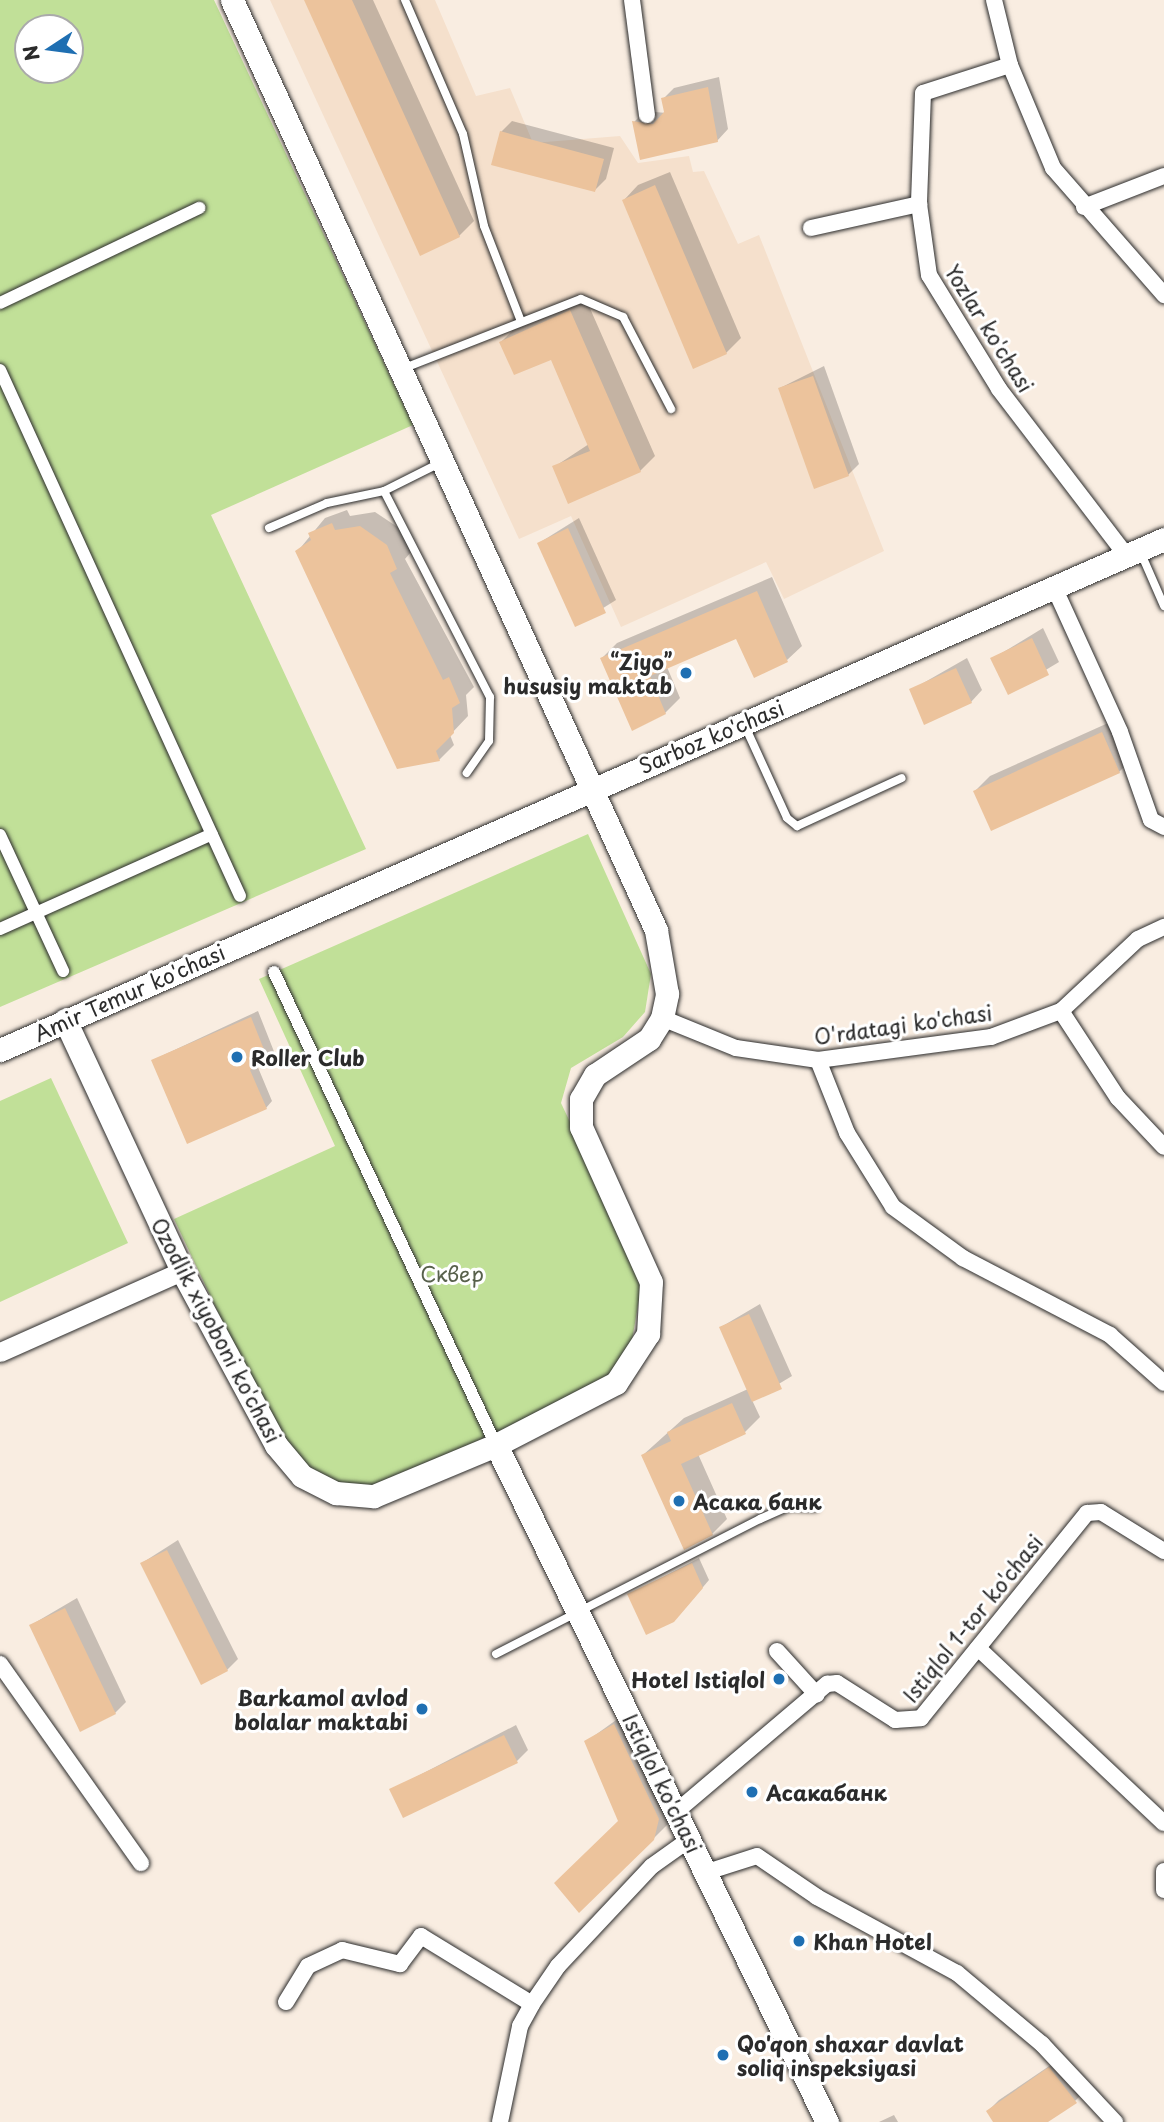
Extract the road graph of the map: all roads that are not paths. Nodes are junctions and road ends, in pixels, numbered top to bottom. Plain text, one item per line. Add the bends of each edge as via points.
1 (232, 0) edge
2 (405, 0) edge
3 (632, 0) edge
4 (994, 0) edge
5 (1010, 65) junction
6 (647, 115) dead end
7 (1164, 176) edge
8 (919, 204) junction
9 (1084, 207) junction
10 (199, 208) dead end
11 (811, 228) dead end
12 (1164, 295) edge
13 (0, 303) edge
14 (520, 319) junction
15 (402, 369) junction
16 (0, 370) edge
17 (671, 409) dead end
18 (444, 460) junction
19 (384, 491) junction
20 (269, 528) dead end
21 (1164, 539) edge
22 (1133, 552) junction
23 (1054, 587) junction
24 (1164, 606) edge
25 (743, 722) junction
26 (467, 773) dead end
27 (902, 778) dead end
28 (595, 786) junction
29 (1164, 827) edge
30 (212, 834) junction
31 (0, 835) edge
32 (240, 896) dead end
33 (35, 913) junction
34 (1164, 927) edge
35 (0, 929) edge
36 (258, 935) joint
37 (63, 971) dead end
38 (274, 972) dead end
39 (1061, 1011) junction
40 (662, 1018) junction
41 (65, 1020) junction
42 (0, 1049) edge
43 (818, 1060) junction
44 (1164, 1146) edge
45 (182, 1271) junction
46 (0, 1352) edge
47 (1164, 1383) edge
48 (496, 1445) junction
49 (815, 1507) dead end
50 (1164, 1550) edge
51 (577, 1609) junction
52 (978, 1648) junction
53 (777, 1651) dead end
54 (496, 1654) dead end
55 (0, 1664) edge
56 (817, 1695) junction
57 (677, 1811) junction
58 (1164, 1823) edge
59 (690, 1839) junction
60 (141, 1863) dead end
61 (1164, 1871) edge
62 (707, 1872) junction
63 (1164, 1890) edge
64 (286, 2002) dead end
65 (532, 2004) junction
66 (500, 2122) edge
67 (827, 2122) edge
68 (1115, 2122) edge

1 - 15 main road
2 - 14 lane via 463,134 484,226
3 - 6 street
4 - 5 street
5 - 8 street, Yozlar ko'chasi via 923,93
5 - 9 street via 1053,168
7 - 9 street
8 - 11 street
8 - 22 street, Yozlar ko'chasi via 929,275 999,389
9 - 12 street
10 - 13 street
14 - 15 lane
14 - 17 lane via 581,299 606,305 623,317
15 - 18 main road
16 - 30 street
18 - 19 lane
18 - 28 main road
19 - 20 lane via 327,503
19 - 26 lane via 490,697 489,741
21 - 22 main road, Sarboz ko'chasi
22 - 23 main road, Sarboz ko'chasi
22 - 24 lane
23 - 25 main road, Sarboz ko'chasi
23 - 29 street via 1151,820
25 - 27 lane via 788,818 797,826
25 - 28 main road, Sarboz ko'chasi
28 - 36 main road, Sarboz ko'chasi
28 - 40 main road via 664,957
30 - 32 street
30 - 33 street
31 - 33 street
33 - 35 street
33 - 37 street
34 - 39 street, O'rdatagi ko'chasi via 1138,939
36 - 41 main road, Amir Temur ko'chasi
38 - 48 street
39 - 43 street, O'rdatagi ko'chasi via 991,1037
39 - 44 street via 1118,1098
40 - 43 street, O'rdatagi ko'chasi via 736,1048
40 - 48 main road, Ozodlik xiyoboni ko'chasi via 649,1039 595,1075 581,1099 581,1127 651,1282 648,1334 616,1383
41 - 42 main road, Amir Temur ko'chasi
41 - 45 main road, Ozodlik xiyoboni ko'chasi
43 - 47 street via 847,1133 893,1207 963,1258 1110,1335
45 - 46 street
45 - 48 main road, Ozodlik xiyoboni ko'chasi via 276,1444 302,1476 336,1493 374,1496
48 - 51 main road, Istiqlol ko'chasi
49 - 51 lane via 789,1506
50 - 52 street, Istiqlol 1-tor ko'chasi via 1101,1512 1087,1513
51 - 54 lane
51 - 57 main road, Istiqlol ko'chasi
52 - 56 street, Istiqlol 1-tor ko'chasi via 930,1709 910,1722 895,1720 837,1683
52 - 58 street
53 - 56 street
55 - 60 street
56 - 57 street, Istiqlol 1-tor ko'chasi
57 - 59 main road, Istiqlol ko'chasi
59 - 62 main road, Istiqlol ko'chasi
59 - 65 street via 652,1866 558,1966
61 - 63 street
62 - 67 main road, Istiqlol ko'chasi
62 - 68 street via 757,1856 817,1897 957,1973 1042,2044
64 - 65 street via 308,1966 342,1950 400,1964 421,1936
65 - 66 street via 520,2026

